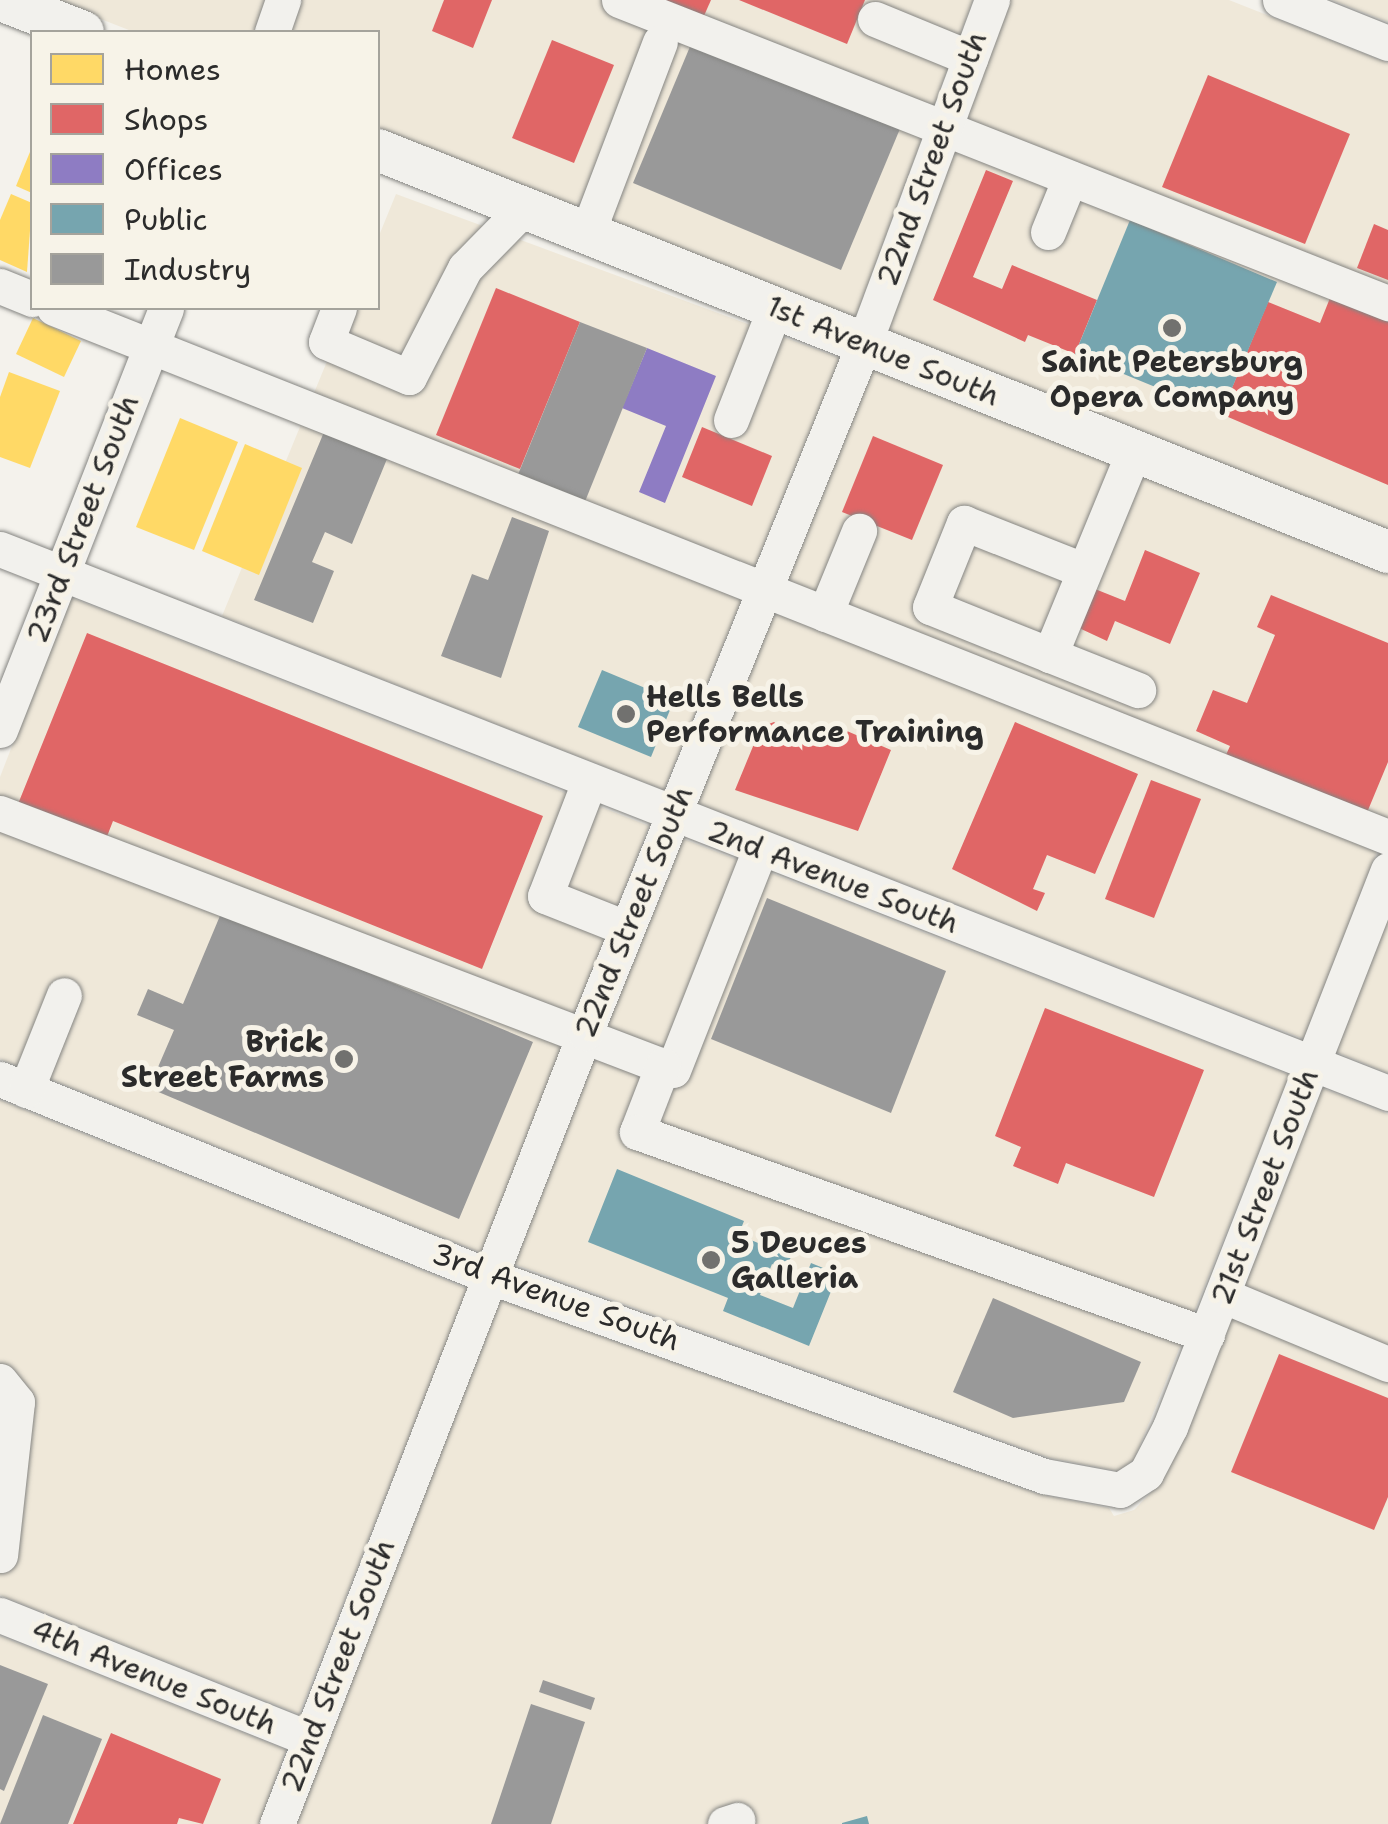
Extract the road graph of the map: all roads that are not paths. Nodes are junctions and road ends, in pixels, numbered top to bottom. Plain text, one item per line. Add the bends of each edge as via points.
1 (1, 0) edge
2 (283, 0) edge
3 (620, 0) edge
4 (992, 0) edge
5 (1280, 0) edge
6 (875, 19) dead end
7 (78, 30) edge
8 (273, 30) edge
9 (660, 42) dead end
10 (1388, 43) edge
11 (970, 58) junction
12 (944, 128) junction
13 (380, 151) edge
14 (1070, 178) junction
15 (524, 208) junction
16 (1048, 232) dead end
17 (587, 234) junction
18 (0, 286) edge
19 (30, 298) edge
20 (1388, 303) edge
21 (775, 308) junction
22 (59, 310) edge
23 (165, 310) edge
24 (339, 310) edge
25 (864, 344) junction
26 (151, 346) junction
27 (730, 420) dead end
28 (1134, 451) junction
29 (859, 531) dead end
30 (0, 549) edge
31 (1388, 552) edge
32 (1083, 570) junction
33 (61, 574) junction
34 (764, 590) junction
35 (940, 611) junction
36 (825, 614) junction
37 (923, 653) junction
38 (1050, 655) junction
39 (1138, 690) dead end
40 (0, 730) edge
41 (589, 782) junction
42 (0, 813) edge
43 (672, 814) junction
44 (1388, 837) edge
45 (760, 849) junction
46 (1388, 870) edge
47 (626, 928) junction
48 (64, 995) dead end
49 (585, 1033) junction
50 (1313, 1064) junction
51 (668, 1067) junction
52 (13, 1084) edge
53 (1388, 1093) edge
54 (490, 1278) junction
55 (1222, 1296) junction
56 (1207, 1335) junction
57 (1388, 1364) edge
58 (0, 1381) edge
59 (1120, 1490) joint
60 (0, 1555) edge
61 (0, 1616) edge
62 (308, 1738) junction
63 (278, 1824) edge

1 - 7 main road
2 - 8 street
3 - 12 street
4 - 11 street, 22nd Street South
5 - 10 street
6 - 11 street
9 - 17 street
11 - 12 street, 22nd Street South
12 - 14 street
12 - 25 street, 22nd Street South
13 - 15 main road, 1st Avenue South
14 - 16 street
14 - 20 street
15 - 17 main road, 1st Avenue South
15 - 24 street via 465,268 409,378 326,342
17 - 21 main road, 1st Avenue South
18 - 19 street
21 - 25 main road, 1st Avenue South
21 - 27 street
22 - 26 street
23 - 26 street, 23rd Street South
25 - 28 main road, 1st Avenue South
25 - 34 street, 22nd Street South
26 - 33 street, 23rd Street South
26 - 34 street
28 - 31 main road, 1st Avenue South
28 - 32 street
29 - 36 street
30 - 33 street, 2nd Avenue South
32 - 35 street via 964,523 930,607
32 - 38 street
33 - 40 street, 23rd Street South
33 - 41 street, 2nd Avenue South
34 - 36 street
34 - 43 street, 22nd Street South
35 - 37 street
35 - 38 street
36 - 37 street
37 - 44 street
38 - 39 street
41 - 43 street, 2nd Avenue South
41 - 47 street via 545,896
42 - 49 street
43 - 45 street, 2nd Avenue South
43 - 47 street, 22nd Street South
45 - 50 street, 2nd Avenue South
45 - 51 street
46 - 50 street, 21st Street South
47 - 49 street, 22nd Street South
48 - 52 street
49 - 51 street
49 - 54 street, 22nd Street South
50 - 53 street, 2nd Avenue South
50 - 55 street, 21st Street South
51 - 56 street via 638,1132
52 - 54 street, 3rd Avenue South
54 - 59 street, 3rd Avenue South via 556,1296 1044,1476
54 - 62 street, 22nd Street South
55 - 56 street, 21st Street South
55 - 57 street
56 - 59 street, 21st Street South via 1146,1473
58 - 60 street via 17,1402
61 - 62 street, 4th Avenue South
62 - 63 street, 22nd Street South

